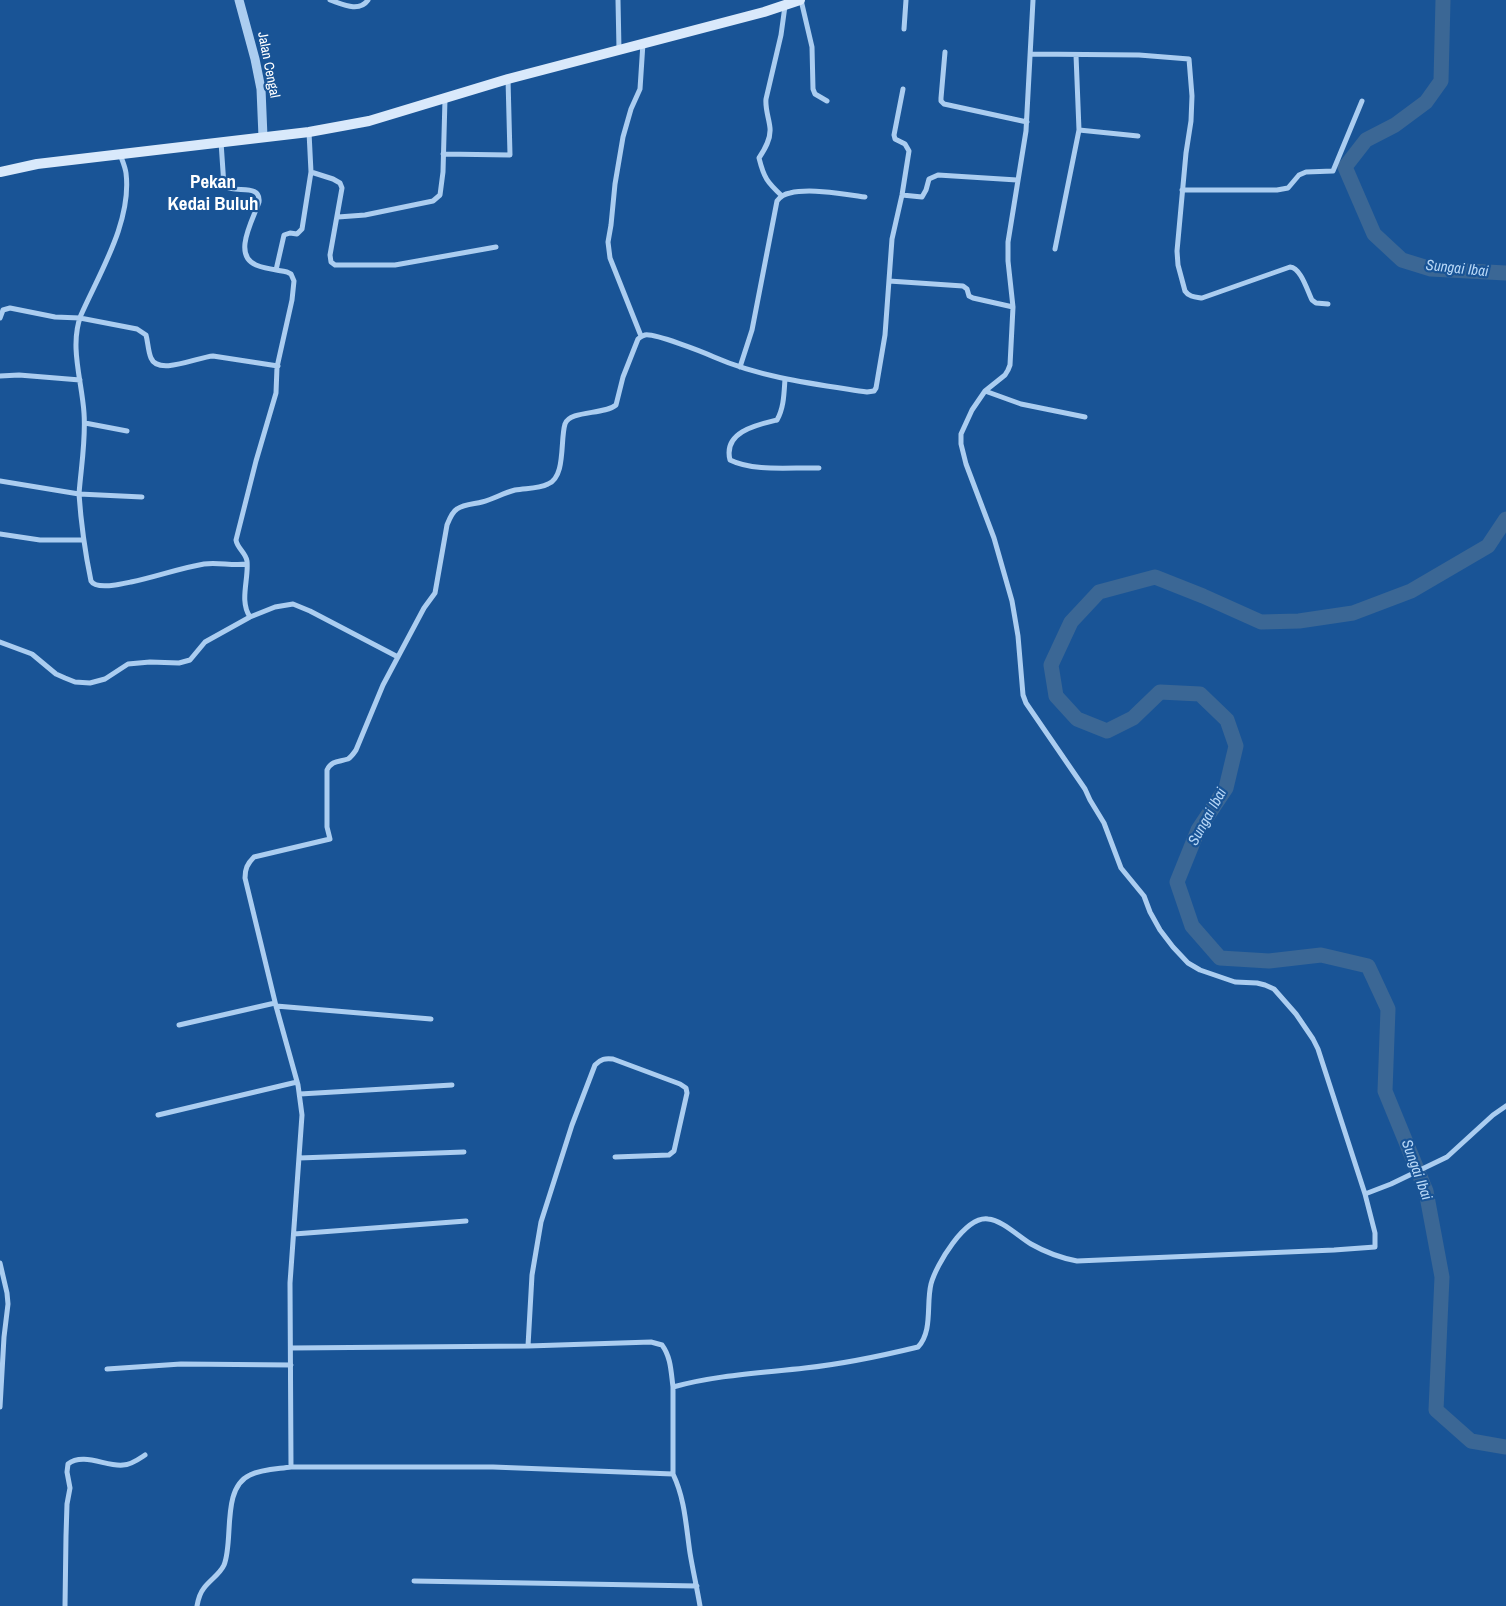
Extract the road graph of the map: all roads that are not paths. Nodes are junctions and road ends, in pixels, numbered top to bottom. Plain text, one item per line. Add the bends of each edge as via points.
1 (239, 0) edge
2 (330, 0) edge
3 (368, 0) edge
4 (618, 0) edge
5 (801, 0) edge
6 (906, 0) edge
7 (1033, 0) edge
8 (785, 6) junction
9 (904, 29) dead end
10 (643, 43) junction
11 (619, 49) junction
12 (945, 52) dead end
13 (1031, 54) junction
14 (1076, 55) junction
15 (508, 79) junction
16 (903, 89) dead end
17 (445, 98) junction
18 (826, 101) dead end
19 (1362, 101) dead end
20 (1027, 122) junction
21 (1079, 130) junction
22 (309, 132) junction
23 (1138, 136) dead end
24 (263, 137) junction
25 (221, 141) junction
26 (120, 154) junction
27 (443, 154) junction
28 (0, 172) edge
29 (311, 172) junction
30 (1017, 180) junction
31 (1182, 190) junction
32 (902, 195) junction
33 (782, 196) junction
34 (864, 197) dead end
35 (338, 217) junction
36 (496, 247) dead end
37 (1054, 248) dead end
38 (276, 270) junction
39 (888, 281) junction
40 (1328, 304) dead end
41 (1013, 307) junction
42 (0, 318) edge
43 (80, 318) junction
44 (641, 336) junction
45 (278, 366) junction
46 (740, 367) junction
47 (0, 376) edge
48 (785, 379) junction
49 (80, 380) junction
50 (985, 391) junction
51 (1086, 417) dead end
52 (85, 423) junction
53 (127, 431) dead end
54 (819, 468) dead end
55 (0, 481) edge
56 (79, 494) junction
57 (142, 497) dead end
58 (0, 534) edge
59 (83, 540) junction
60 (247, 564) junction
61 (250, 617) junction
62 (0, 642) edge
63 (398, 657) junction
64 (275, 1005) junction
65 (431, 1019) dead end
66 (179, 1025) dead end
67 (297, 1082) junction
68 (452, 1085) dead end
69 (300, 1094) junction
70 (1506, 1106) edge
71 (158, 1116) dead end
72 (464, 1152) dead end
73 (615, 1157) dead end
74 (299, 1158) junction
75 (1365, 1194) junction
76 (466, 1221) dead end
77 (294, 1234) junction
78 (0, 1263) edge
79 (528, 1346) junction
80 (291, 1348) junction
81 (291, 1365) junction
82 (107, 1369) dead end
83 (673, 1387) junction
84 (0, 1407) edge
85 (145, 1455) dead end
86 (292, 1467) junction
87 (672, 1474) junction
88 (414, 1581) dead end
89 (697, 1586) junction
90 (66, 1606) edge
91 (197, 1606) edge
92 (700, 1606) edge

1 - 24 street, Jalan Cengal via 261,89
2 - 3 street via 356,8
4 - 11 street
5 - 8 main road
5 - 18 street via 812,47 813,89
6 - 9 street
7 - 13 street
8 - 10 main road
8 - 33 street via 766,99 770,131 759,158 763,176
10 - 11 main road
10 - 44 street via 640,89 623,137 608,242 610,258
11 - 15 main road
12 - 20 street via 941,101 944,104
13 - 14 street
13 - 20 street
14 - 21 street
14 - 31 street via 1190,59 1192,112
15 - 17 main road
15 - 27 street via 510,155
16 - 32 street via 894,135 909,151
17 - 22 main road via 369,121
17 - 27 street
19 - 31 street via 1333,171 1306,172 1288,188 1277,190
20 - 30 street
21 - 23 street
21 - 37 street
22 - 24 main road
22 - 29 street
24 - 25 main road
25 - 26 main road
25 - 38 street via 224,186 232,190 254,191 260,197 244,253 257,266
26 - 28 main road
26 - 43 street via 126,170 124,212
27 - 35 street via 440,195 433,201
29 - 35 street via 340,183
29 - 38 street via 302,229 297,234 284,235
30 - 32 street via 938,175 929,178 922,197
30 - 41 street via 1008,242
31 - 40 street via 1178,258 1187,294 1202,298 1294,267 1312,300
32 - 39 street via 892,239
33 - 34 street via 790,192 816,192
33 - 46 street via 777,201 752,330
35 - 36 street via 330,255 335,265 395,265
38 - 45 street via 291,274 294,281
39 - 41 street via 963,286 973,298
39 - 48 street via 885,335 874,392
41 - 50 street via 1008,370
42 - 43 street via 3,310 10,308 55,317
43 - 45 street via 142,332 148,340 150,358 159,366 174,366 213,356
43 - 49 street via 75,338
44 - 46 street via 650,335 698,350
44 - 63 street via 623,377 616,405 608,410 568,419 559,472 551,484 515,490 456,510 447,525 435,593
45 - 60 street via 275,399 236,540
46 - 48 street
47 - 49 street
48 - 54 street via 781,413 777,420 739,434 730,445 730,460 756,467
49 - 52 street
50 - 51 street via 1021,404
50 - 75 street via 961,434 961,444 1012,601 1026,702 1079,778 1104,823 1122,868 1144,896 1160,930 1173,947 1193,967 1211,975 1270,987 1306,1028 1318,1049
52 - 53 street
52 - 56 street
55 - 56 street
56 - 57 street
56 - 59 street
58 - 59 street via 40,540
59 - 60 street via 91,581 96,586 122,584 204,564
60 - 61 street via 245,606
61 - 62 street via 205,642 190,660 128,664 106,679 90,683 75,682 56,674 32,654
61 - 63 street via 285,604 300,606
63 - 64 street via 356,750 350,758 334,762 327,770 330,839 254,857 245,869
64 - 65 street
64 - 66 street
64 - 67 street
67 - 69 street
67 - 71 street
68 - 69 street
69 - 74 street
70 - 75 street via 1447,1157
72 - 74 street
73 - 79 street via 670,1155 674,1151 687,1093 680,1084 606,1058 595,1065 572,1124 541,1222 532,1275
74 - 77 street
75 - 83 street via 1375,1247 1357,1249 1077,1261 1048,1252 997,1222 982,1219 954,1241 934,1275 925,1336 918,1347 808,1368 707,1378
76 - 77 street
77 - 80 street via 290,1284
78 - 84 street via 8,1304
79 - 80 street
79 - 83 street via 657,1343 666,1351
80 - 81 street
81 - 82 street via 182,1364
81 - 86 street
83 - 87 street
85 - 90 street via 126,1465 91,1460 76,1460 68,1464
86 - 87 street via 483,1467
86 - 91 street via 249,1475 238,1486 232,1500 225,1563 202,1590
87 - 89 street via 686,1519
88 - 89 street
89 - 92 street

